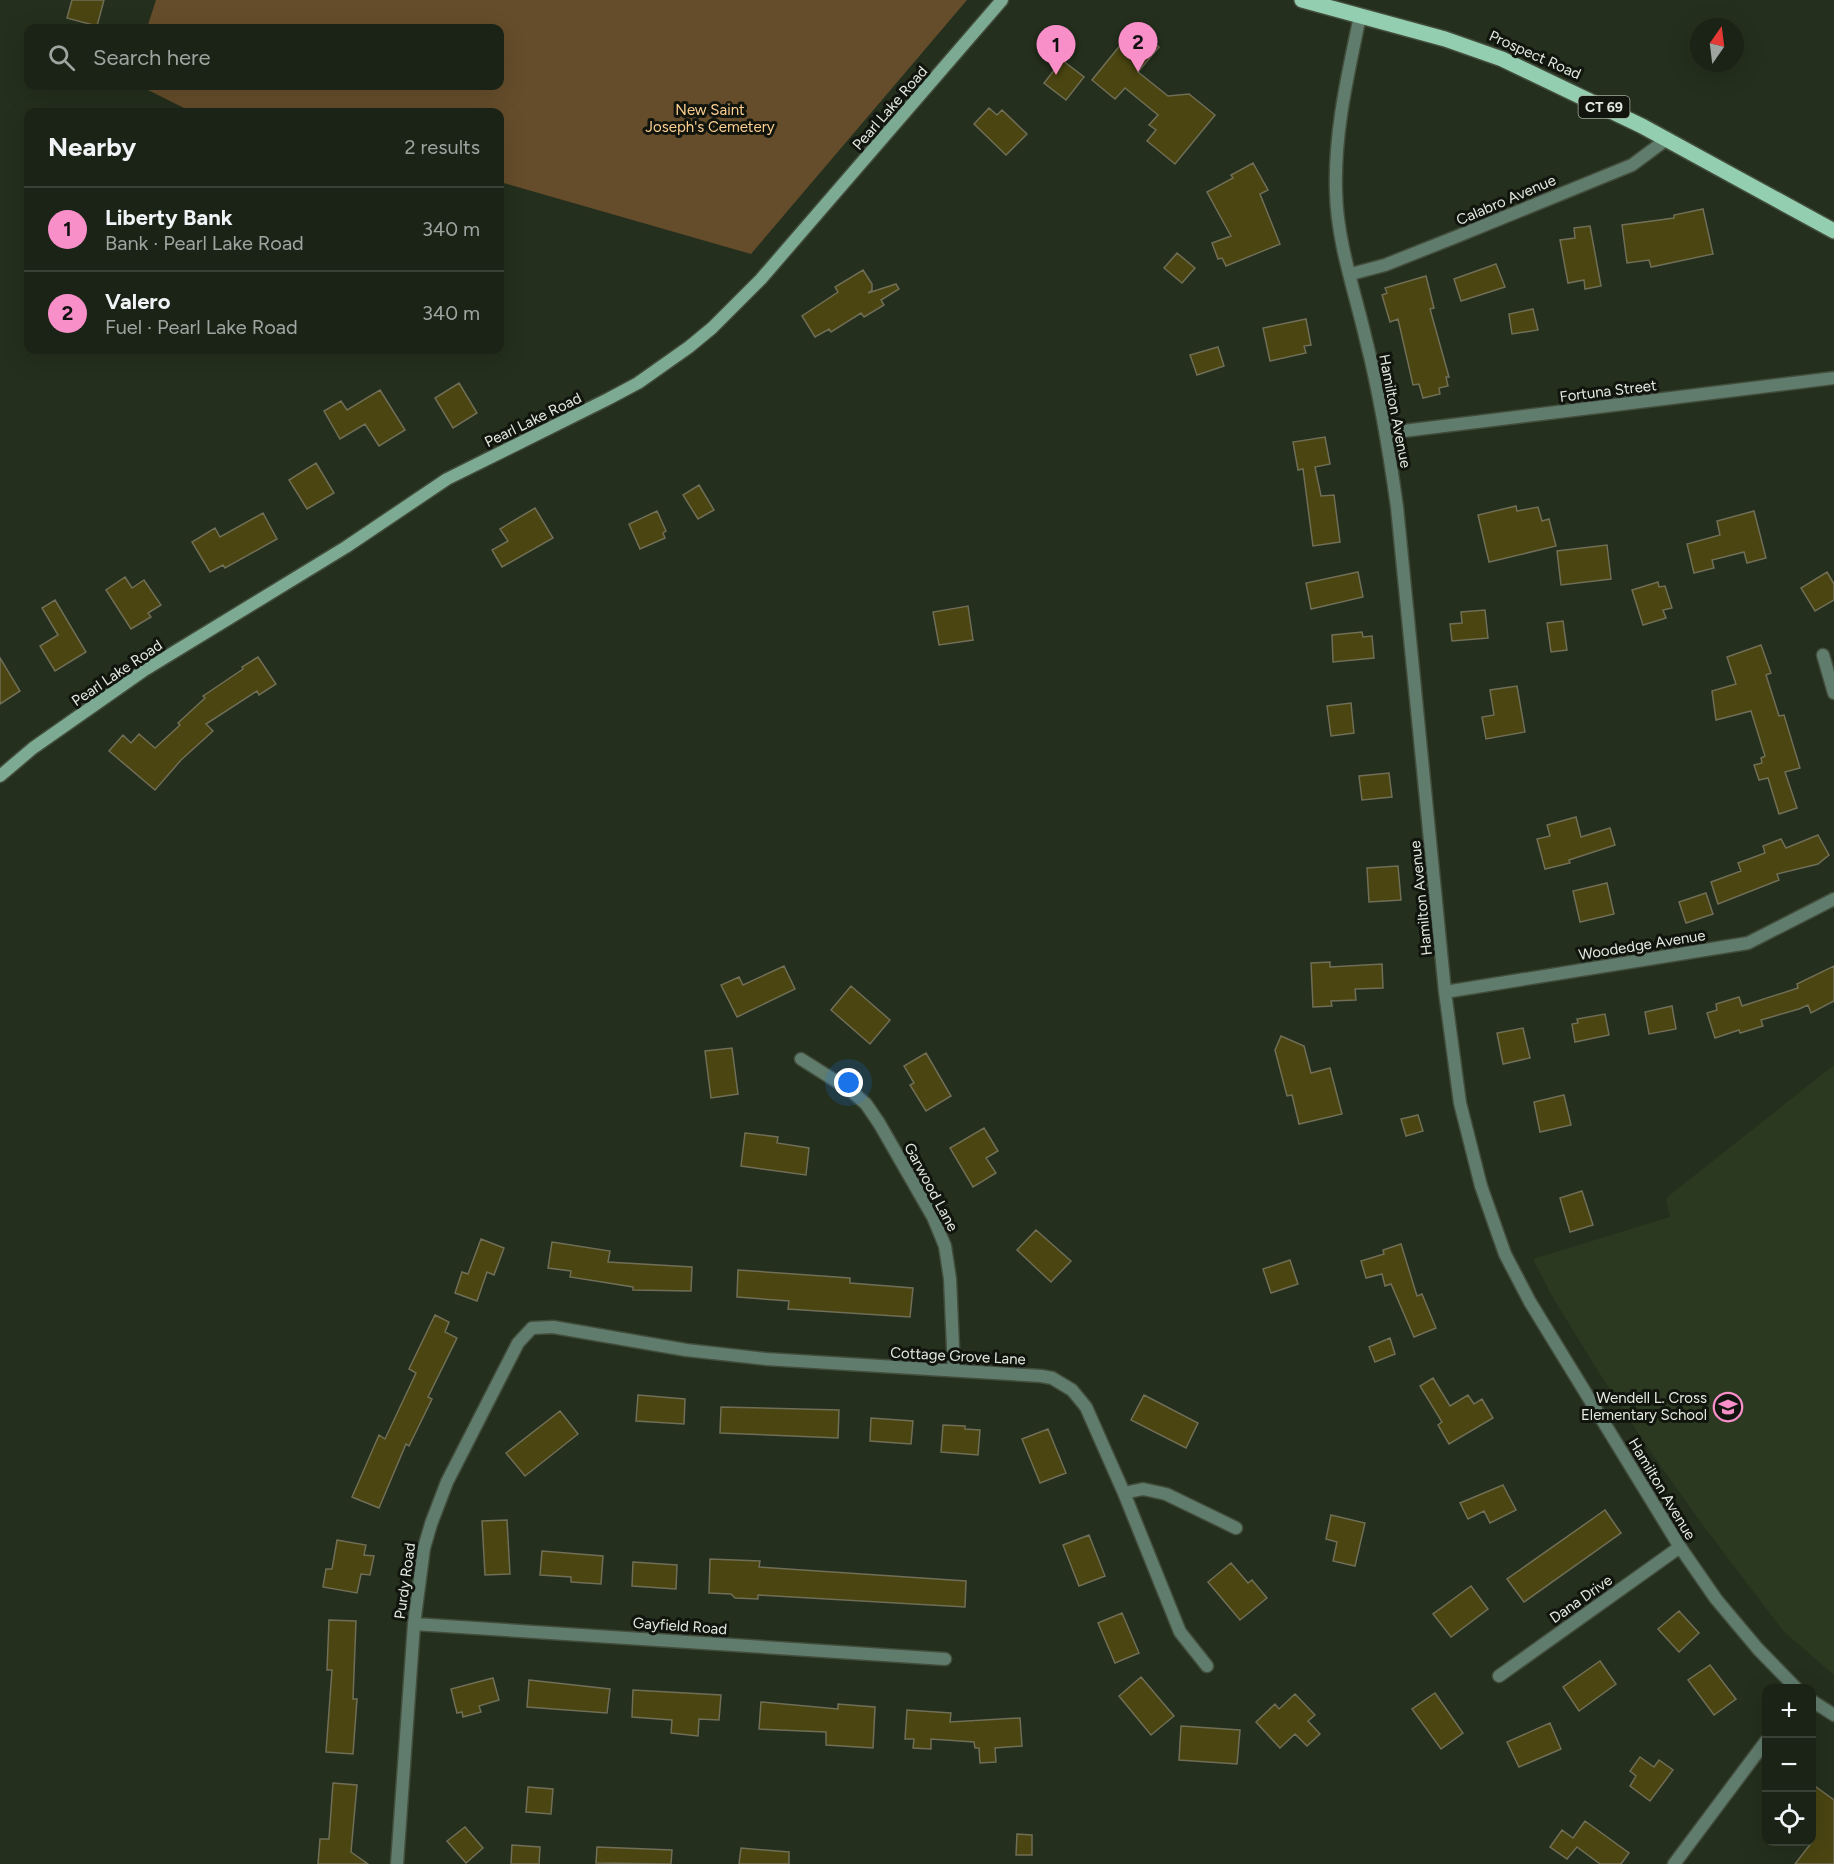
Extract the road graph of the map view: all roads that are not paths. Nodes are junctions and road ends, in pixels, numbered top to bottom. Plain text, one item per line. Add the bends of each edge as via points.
1 (1002, 0) edge
2 (1302, 0) edge
3 (1360, 16) junction
4 (1667, 139) junction
5 (1834, 231) edge
6 (1351, 274) junction
7 (1834, 378) edge
8 (1386, 433) junction
9 (1823, 655) dead end
10 (1834, 693) edge
11 (0, 776) edge
12 (1834, 899) edge
13 (1445, 992) junction
14 (801, 1059) dead end
15 (532, 1328) joint
16 (954, 1371) junction
17 (1124, 1493) junction
18 (1236, 1528) dead end
19 (1680, 1547) junction
20 (414, 1624) junction
21 (945, 1659) dead end
22 (1207, 1666) dead end
23 (1499, 1676) dead end
24 (1791, 1684) edge
25 (1816, 1704) edge
26 (1834, 1715) edge
27 (1762, 1748) edge
28 (397, 1864) edge
29 (1674, 1864) edge

1 - 11 main road, Pearl Lake Road via 761,279 689,347 638,383 447,479 346,547 143,671 33,748
2 - 3 main road, Prospect Road / CT 69
3 - 4 main road, Prospect Road / CT 69 via 1502,59
3 - 6 street, Hamilton Avenue via 1338,134 1339,230
4 - 5 main road, Prospect Road / CT 69
4 - 6 street, Calabro Avenue via 1632,165 1385,265
6 - 8 street, Hamilton Avenue
7 - 8 street, Fortuna Street
8 - 13 street, Hamilton Avenue via 1413,654
9 - 10 street
12 - 13 street, Woodedge Avenue via 1748,943
13 - 19 street, Hamilton Avenue via 1460,1103 1481,1186 1505,1254 1530,1302
14 - 16 street, Garwood Lane via 866,1104 933,1217 945,1246 950,1279
15 - 16 street, Cottage Grove Lane via 553,1327 766,1359
15 - 20 street, Purdy Road via 518,1343 439,1503 424,1548
16 - 17 street, Cottage Grove Lane via 1041,1376 1072,1390 1086,1407
17 - 18 street via 1143,1489 1166,1494
17 - 22 street, Cottage Grove Lane via 1180,1632
19 - 23 street, Dana Drive
19 - 24 street, Hamilton Avenue via 1723,1607
20 - 21 street, Gayfield Road
20 - 28 street, Purdy Road
25 - 26 street
27 - 29 street

